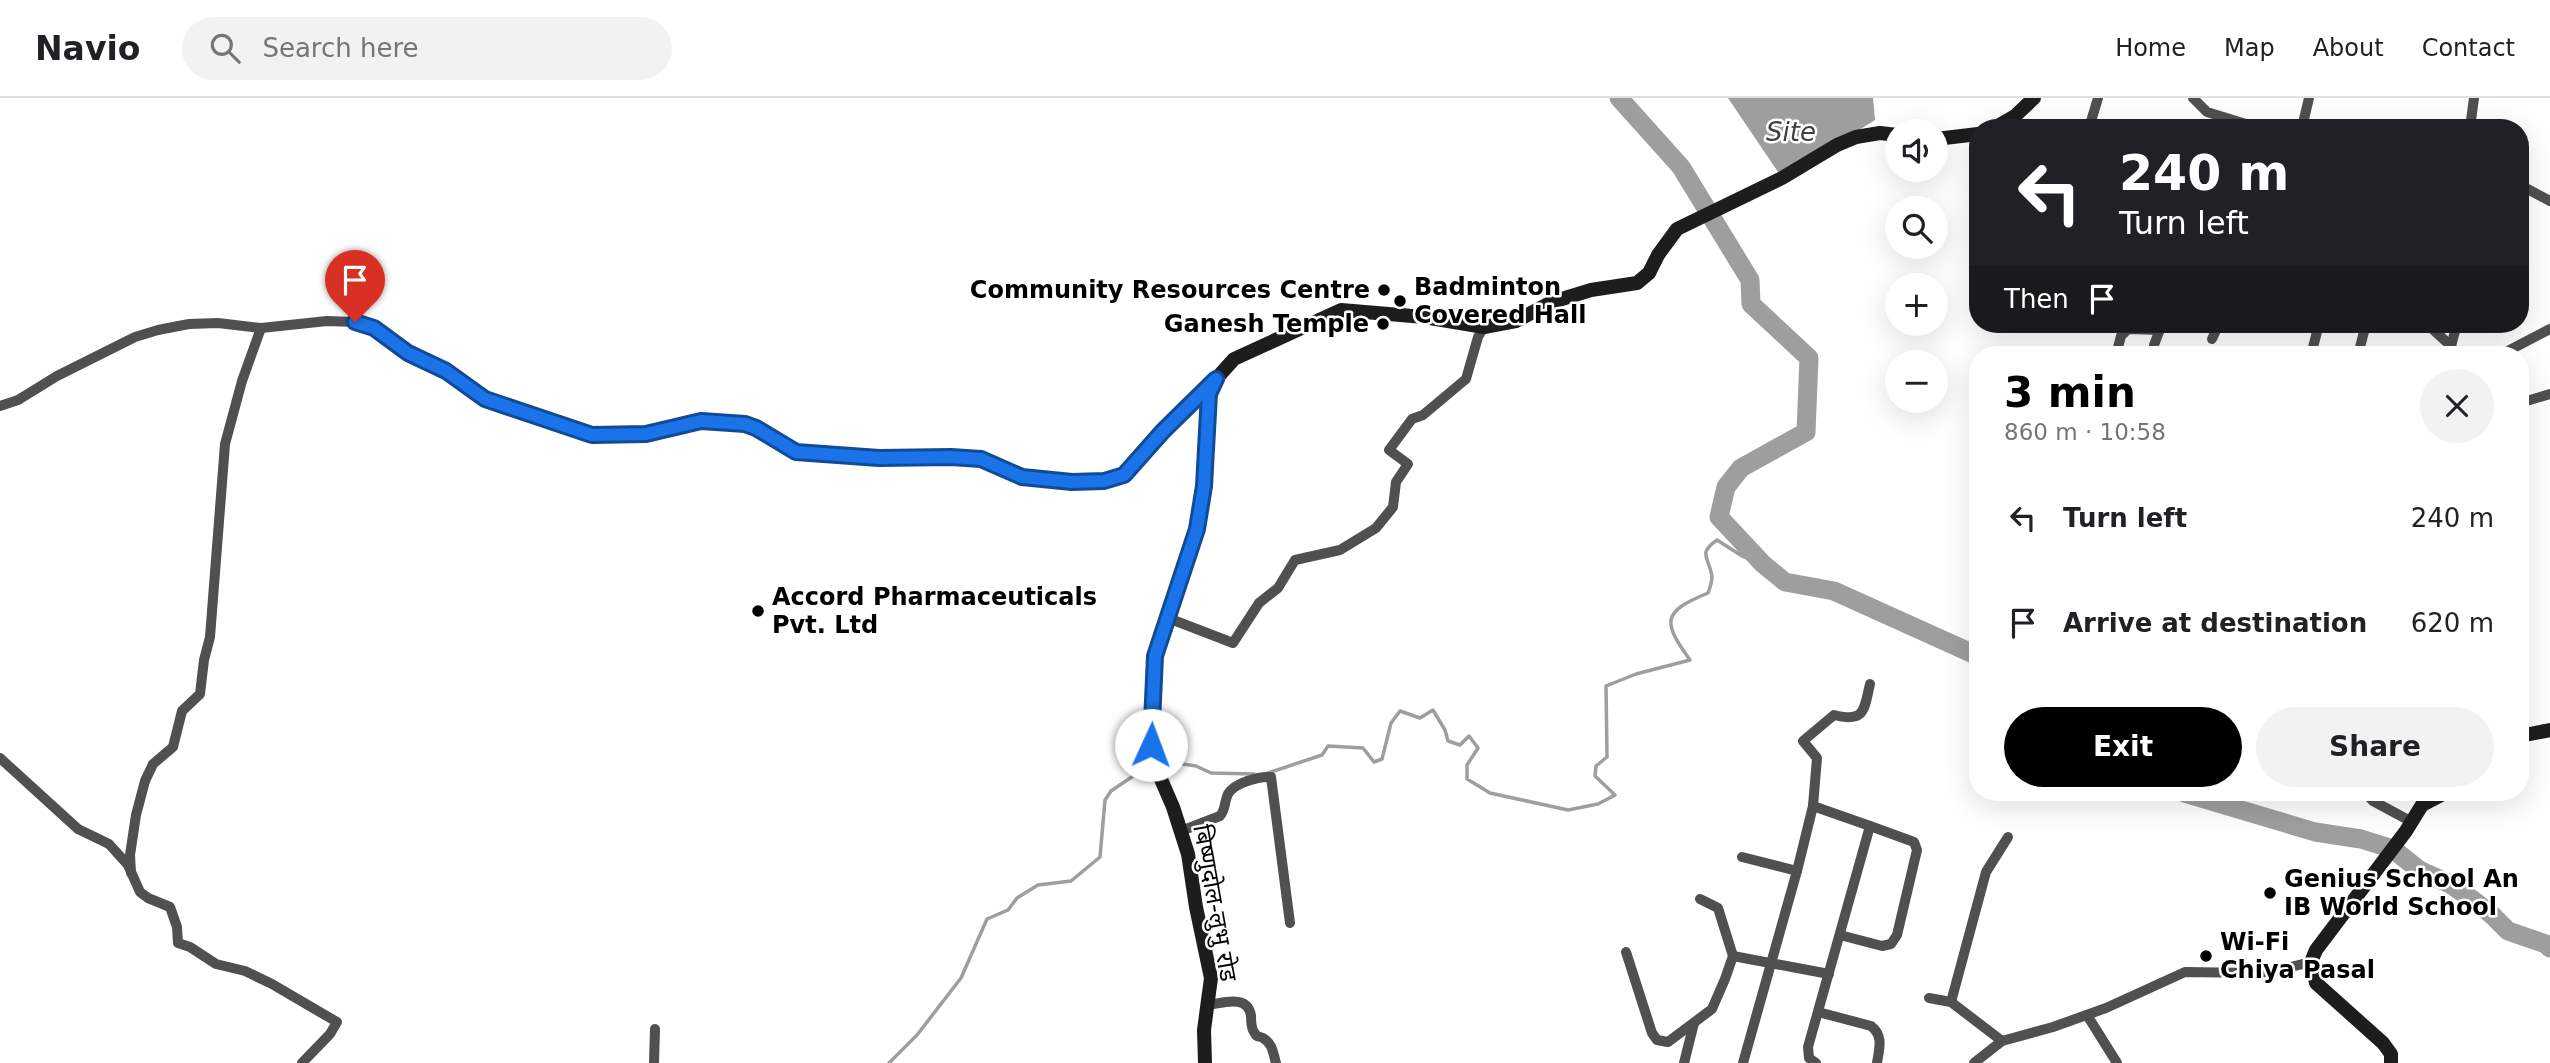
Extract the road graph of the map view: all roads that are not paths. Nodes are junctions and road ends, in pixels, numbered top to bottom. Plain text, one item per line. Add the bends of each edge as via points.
1 (2034, 98) edge
2 (2098, 98) edge
3 (2193, 98) edge
4 (2309, 98) edge
5 (2474, 98) edge
6 (2010, 119) edge
7 (2092, 119) edge
8 (2230, 119) edge
9 (2304, 119) edge
10 (2471, 119) edge
11 (1885, 134) edge
12 (1969, 135) edge
13 (1948, 138) edge
14 (2529, 190) edge
15 (2550, 201) edge
16 (1484, 327) junction
17 (261, 328) junction
18 (2550, 329) edge
19 (2159, 333) edge
20 (2215, 333) edge
21 (2436, 333) edge
22 (2212, 339) dead end
23 (2154, 345) dead end
24 (2448, 346) edge
25 (2517, 346) edge
26 (1216, 379) junction
27 (2550, 394) edge
28 (2529, 400) edge
29 (0, 406) edge
30 (1168, 618) junction
31 (1870, 684) dead end
32 (2550, 730) edge
33 (2529, 734) edge
34 (0, 758) edge
35 (2373, 801) edge
36 (2421, 801) edge
37 (1813, 806) junction
38 (1870, 826) junction
39 (2409, 827) junction
40 (1181, 831) junction
41 (2008, 836) dead end
42 (1742, 857) dead end
43 (1797, 871) junction
44 (131, 873) junction
45 (1700, 899) dead end
46 (1290, 923) dead end
47 (1840, 935) junction
48 (1626, 952) dead end
49 (1733, 956) junction
50 (2311, 962) junction
51 (1771, 964) junction
52 (1829, 974) junction
53 (1929, 998) dead end
54 (1951, 1002) junction
55 (1208, 1005) junction
56 (1818, 1012) junction
57 (2087, 1015) junction
58 (1694, 1023) junction
59 (655, 1030) dead end
60 (2002, 1041) junction
61 (1811, 1061) edge
62 (302, 1063) edge
63 (654, 1063) edge
64 (1205, 1063) edge
65 (1276, 1063) edge
66 (1684, 1063) edge
67 (1743, 1063) edge
68 (1877, 1063) edge
69 (1973, 1063) edge
70 (2118, 1063) edge
71 (2392, 1063) edge

1 - 6 street
2 - 7 street
3 - 8 street via 2207,112
4 - 9 street
5 - 10 street
11 - 16 street via 1837,145 1679,228 1650,273 1637,283 1591,290 1552,302 1516,321
12 - 13 street
14 - 15 street
16 - 26 street via 1341,310 1234,359
16 - 30 street via 1466,379 1412,419 1389,450 1408,464 1396,482 1393,507 1376,528 1340,550 1295,560 1233,642
17 - 26 street via 327,321 374,328 485,399 592,435 646,434 701,421 745,424 796,452 981,459 1022,477 1072,482 1124,475
17 - 29 street via 218,323 158,330 135,337
17 - 44 street via 225,444 202,688 180,716 173,747 153,764 145,780 136,815
18 - 25 street
19 - 23 street
20 - 22 street
21 - 24 street
26 - 30 street, बिष्णुदोल-लुभु रोड via 1209,394 1197,529
27 - 28 street
30 - 40 street, बिष्णुदोल-लुभु रोड via 1155,656 1151,745
31 - 37 street via 1864,711 1857,718 1834,715 1803,741 1817,758
32 - 33 street
34 - 44 street via 78,829 109,844
35 - 39 street
36 - 39 street
37 - 38 street
37 - 43 street
38 - 47 street
38 - 47 street via 1914,842 1917,850 1897,935 1891,944 1882,946
39 - 50 street
40 - 46 street via 1220,816 1234,786 1271,777
40 - 55 street, बिष्णुदोल-लुभु रोड via 1211,978
41 - 54 street via 1986,872
42 - 43 street
43 - 51 street
44 - 62 street via 140,892 170,906 178,943 216,964 272,984 337,1022
45 - 49 street via 1718,908
47 - 52 street
48 - 58 street via 1657,1040 1668,1042
49 - 51 street
49 - 58 street via 1712,1009
50 - 57 street via 2255,973 2185,972
50 - 71 street via 2316,983 2384,1042
51 - 52 street
51 - 67 street
52 - 56 street
53 - 54 street
54 - 60 street
55 - 64 street, बिष्णुदोल-लुभु रोड
55 - 65 street via 1245,1003 1252,1030 1272,1047
56 - 61 street via 1808,1047
56 - 68 street via 1876,1030 1881,1043
57 - 60 street
57 - 70 street
58 - 66 street
59 - 63 street
60 - 69 street

